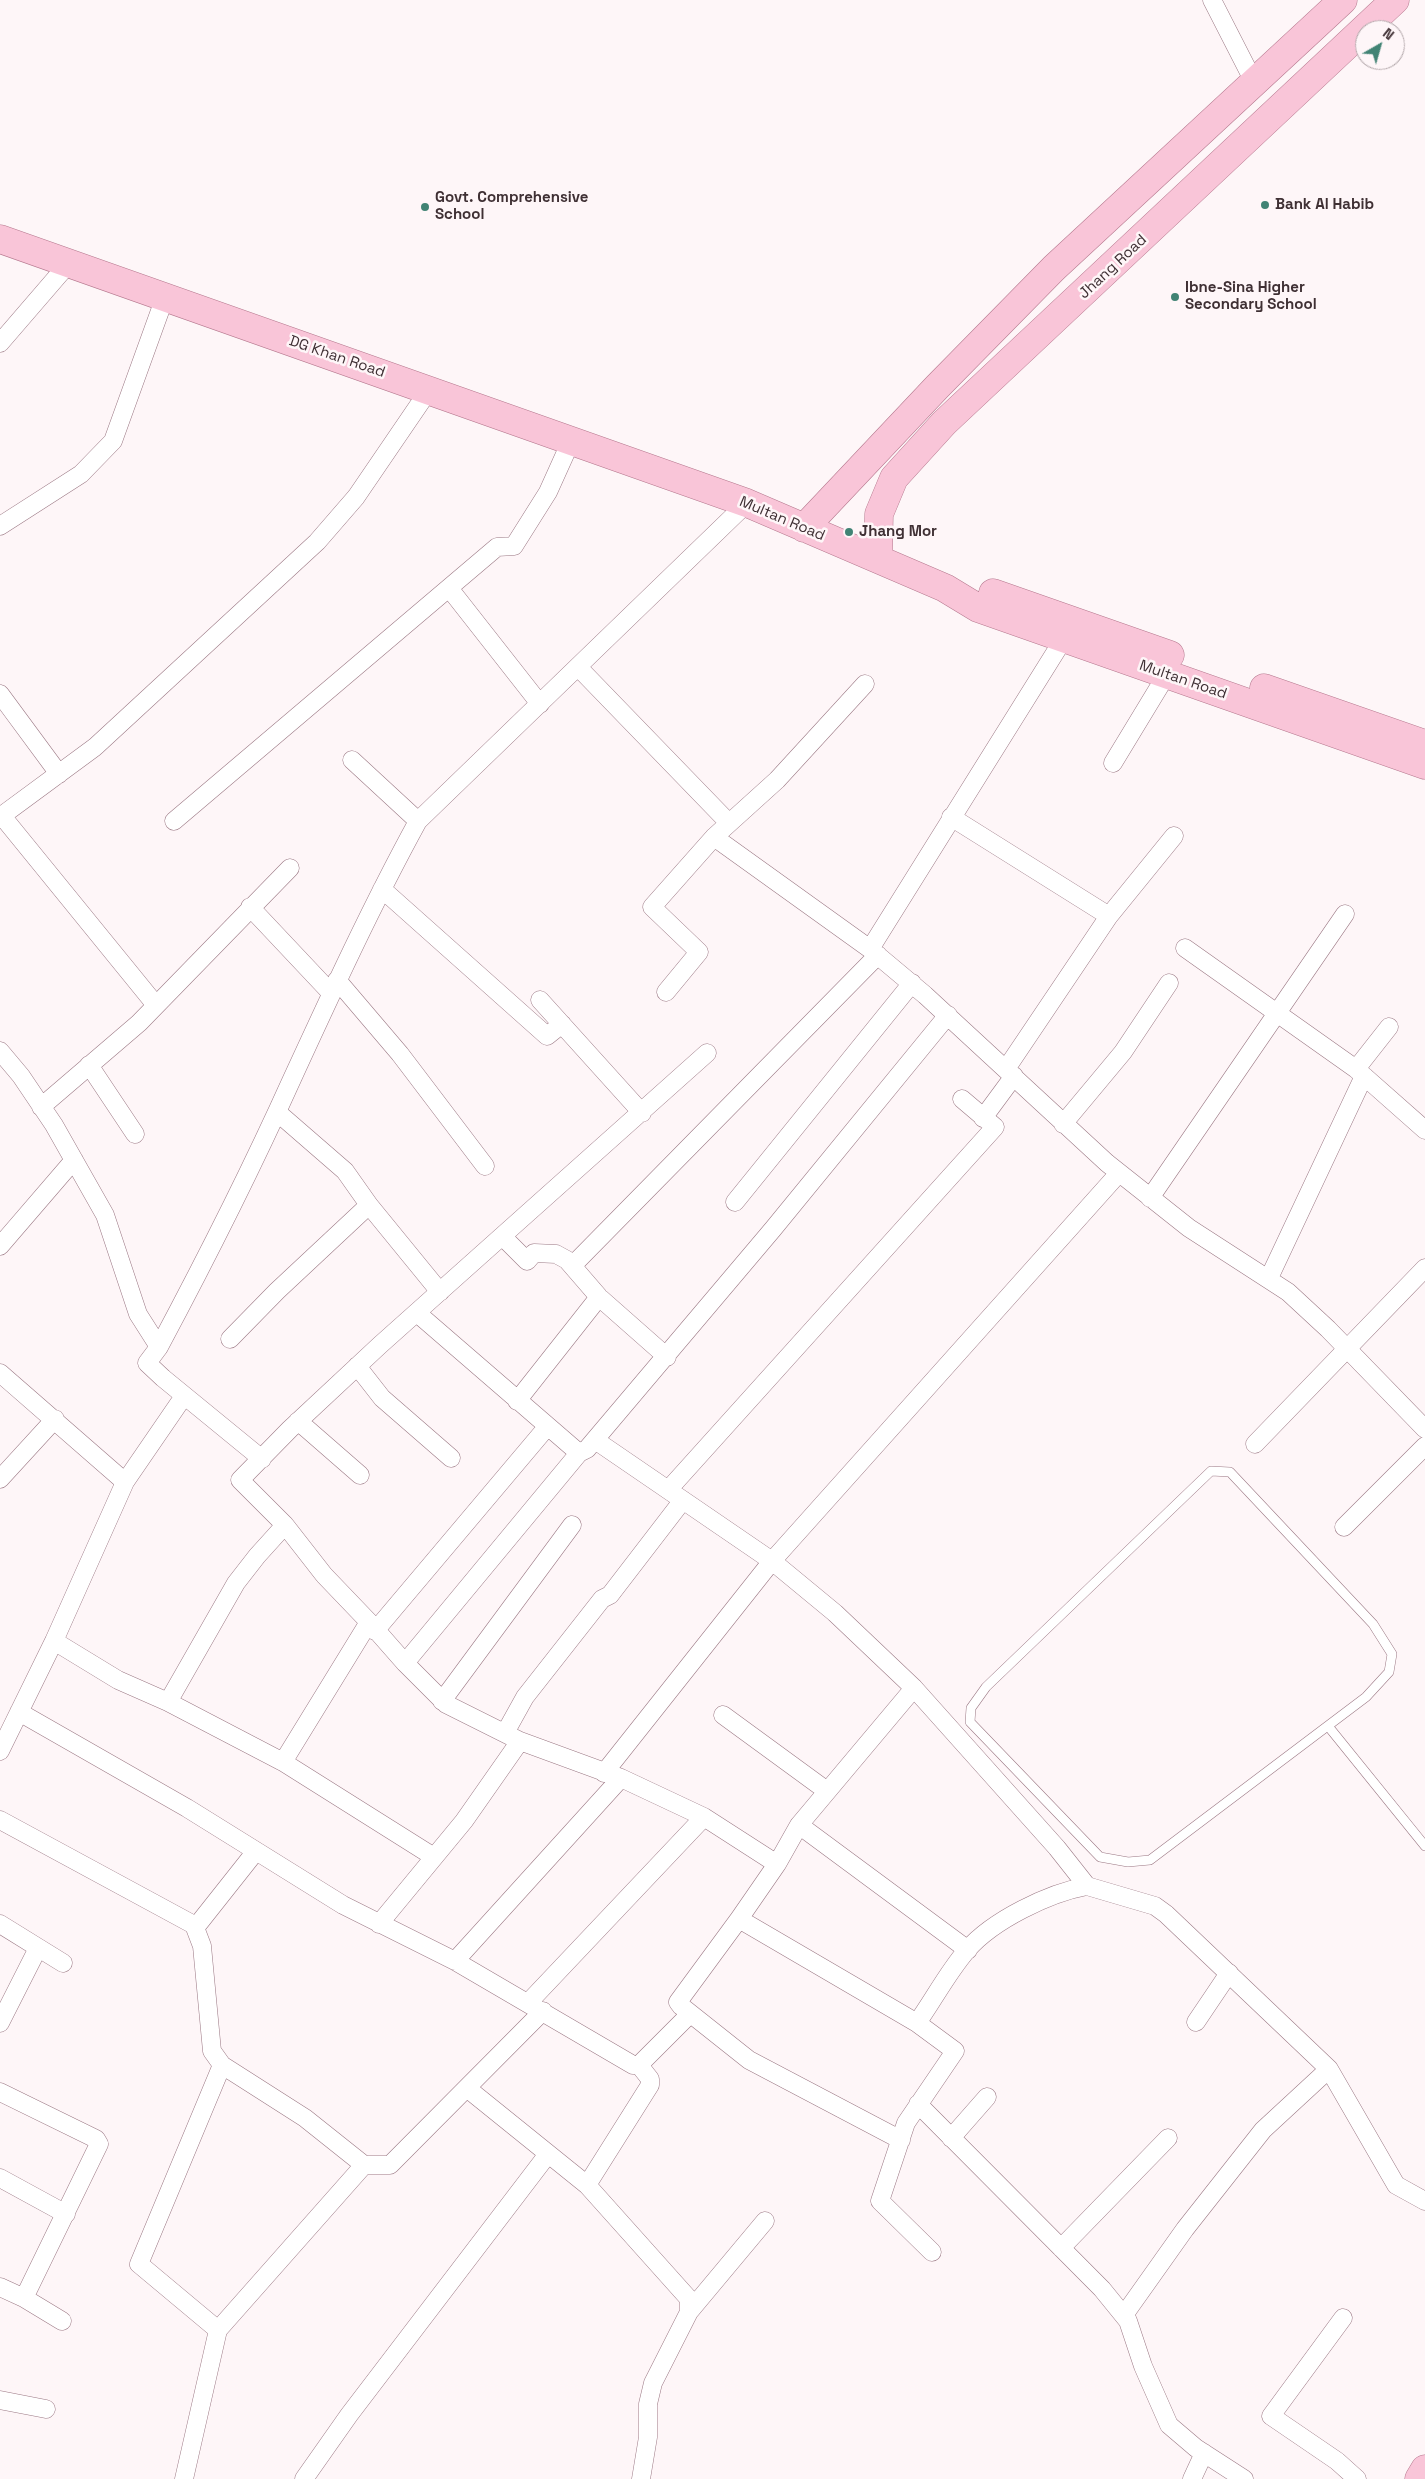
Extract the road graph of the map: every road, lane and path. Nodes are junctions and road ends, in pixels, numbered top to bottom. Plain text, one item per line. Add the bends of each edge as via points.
1 (1212, 0) edge
2 (1395, 0) edge
3 (1328, 6) edge
4 (1254, 82) junction
5 (0, 239) edge
6 (69, 263) junction
7 (165, 297) junction
8 (0, 343) edge
9 (430, 390) junction
10 (571, 440) junction
11 (673, 477) joint
12 (747, 503) junction
13 (0, 526) edge
14 (804, 528) junction
15 (878, 559) junction
16 (449, 588) junction
17 (944, 588) junction
18 (1063, 640) junction
19 (578, 667) junction
20 (1167, 674) junction
21 (865, 684) dead end
22 (0, 694) edge
23 (540, 704) junction
24 (1425, 744) edge
25 (352, 760) dead end
26 (1113, 763) dead end
27 (1425, 765) edge
28 (59, 774) junction
29 (1, 817) edge
30 (951, 817) junction
31 (174, 821) dead end
32 (418, 821) junction
33 (729, 823) junction
34 (1174, 836) dead end
35 (714, 837) junction
36 (290, 868) dead end
37 (382, 889) junction
38 (250, 907) junction
39 (1345, 914) dead end
40 (1109, 916) junction
41 (1186, 948) dead end
42 (874, 952) junction
43 (912, 983) junction
44 (1169, 984) dead end
45 (334, 987) junction
46 (666, 992) dead end
47 (540, 1000) dead end
48 (154, 1004) junction
49 (1277, 1013) junction
50 (948, 1015) junction
51 (562, 1024) junction
52 (1389, 1027) dead end
53 (0, 1051) edge
54 (707, 1053) dead end
55 (89, 1065) junction
56 (1360, 1072) junction
57 (1010, 1073) junction
58 (962, 1099) dead end
59 (41, 1107) junction
60 (277, 1112) junction
61 (642, 1113) junction
62 (983, 1118) junction
63 (1063, 1124) junction
64 (1425, 1130) edge
65 (135, 1134) dead end
66 (74, 1160) junction
67 (485, 1166) dead end
68 (1119, 1173) junction
69 (1150, 1198) junction
70 (735, 1202) dead end
71 (369, 1205) junction
72 (503, 1237) junction
73 (0, 1246) edge
74 (572, 1266) junction
75 (1425, 1268) edge
76 (1268, 1278) junction
77 (440, 1292) junction
78 (599, 1296) junction
79 (417, 1313) junction
80 (230, 1339) dead end
81 (159, 1347) junction
82 (1347, 1349) junction
83 (667, 1357) junction
84 (357, 1366) junction
85 (0, 1373) edge
86 (184, 1396) junction
87 (517, 1401) junction
88 (55, 1419) junction
89 (298, 1421) junction
90 (547, 1427) junction
91 (1425, 1429) edge
92 (595, 1440) junction
93 (1254, 1444) dead end
94 (1425, 1446) edge
95 (579, 1454) junction
96 (451, 1458) dead end
97 (262, 1459) junction
98 (360, 1475) dead end
99 (0, 1479) edge
100 (125, 1482) junction
101 (668, 1490) junction
102 (683, 1500) junction
103 (285, 1525) junction
104 (572, 1526) dead end
105 (1344, 1527) dead end
106 (772, 1561) junction
107 (372, 1626) junction
108 (54, 1641) junction
109 (404, 1663) junction
110 (914, 1688) junction
111 (442, 1701) junction
112 (168, 1702) junction
113 (19, 1712) junction
114 (723, 1715) dead end
115 (1328, 1726) junction
116 (513, 1737) junction
117 (0, 1751) edge
118 (283, 1762) junction
119 (604, 1773) junction
120 (621, 1778) junction
121 (827, 1791) junction
122 (704, 1817) junction
123 (0, 1820) edge
124 (799, 1825) junction
125 (1425, 1846) edge
126 (256, 1851) junction
127 (434, 1857) junction
128 (777, 1864) junction
129 (1087, 1886) junction
130 (739, 1919) junction
131 (0, 1924) edge
132 (379, 1924) junction
133 (194, 1925) junction
134 (38, 1948) junction
135 (968, 1950) junction
136 (454, 1961) junction
137 (63, 1963) dead end
138 (1229, 1973) junction
139 (536, 2007) junction
140 (690, 2014) junction
141 (1196, 2022) dead end
142 (0, 2023) edge
143 (917, 2023) junction
144 (222, 2065) junction
145 (639, 2065) junction
146 (1329, 2070) junction
147 (468, 2089) junction
148 (0, 2092) edge
149 (987, 2097) dead end
150 (918, 2104) junction
151 (951, 2138) junction
152 (1168, 2138) dead end
153 (901, 2140) junction
154 (548, 2154) junction
155 (364, 2165) junction
156 (0, 2178) edge
157 (587, 2185) junction
158 (1425, 2201) edge
159 (66, 2214) junction
160 (764, 2221) dead end
161 (1061, 2248) junction
162 (932, 2252) dead end
163 (0, 2287) edge
164 (24, 2298) junction
165 (689, 2312) junction
166 (1124, 2315) junction
167 (1343, 2318) dead end
168 (62, 2321) dead end
169 (218, 2330) junction
170 (0, 2400) edge
171 (46, 2409) dead end
172 (1204, 2453) junction
173 (1425, 2469) edge
174 (184, 2479) edge
175 (304, 2479) edge
176 (641, 2479) edge
177 (1192, 2479) edge
178 (1244, 2479) edge
179 (1357, 2479) edge
180 (1419, 2479) edge

1 - 4 street
2 - 15 main road, Jhang Road via 944,424 894,478 879,514
3 - 4 main road
4 - 14 main road via 1054,268 936,387
5 - 6 main road, DG Khan Road
6 - 7 main road, DG Khan Road
6 - 8 street
7 - 9 main road, DG Khan Road
7 - 13 street via 113,441 81,474
9 - 10 main road, DG Khan Road
9 - 28 street via 356,497 316,542 95,747
10 - 11 main road, DG Khan Road
10 - 16 street via 548,492 514,546 497,548
11 - 12 main road, Multan Road
12 - 14 main road, Multan Road
12 - 19 street
14 - 15 main road, Multan Road
15 - 17 main road, Multan Road
16 - 23 street
16 - 31 street
17 - 18 main road, Multan Road via 978,608
17 - 24 main road, Multan Road via 986,591
18 - 20 main road, Multan Road
18 - 30 street
19 - 23 street
19 - 33 street
20 - 26 street
20 - 27 main road, Multan Road
21 - 33 street via 777,780
22 - 28 street
23 - 32 street
25 - 32 street
28 - 29 street
29 - 48 street
30 - 40 street
30 - 42 street
32 - 37 street
33 - 35 street
34 - 40 street
35 - 42 street
35 - 46 street via 652,907 699,952
36 - 38 street
37 - 45 street
37 - 51 street via 547,1036
38 - 45 street
38 - 48 street
39 - 49 street
40 - 57 street
41 - 49 street
42 - 43 street
42 - 74 street
43 - 50 street
43 - 70 street
44 - 63 street via 1122,1052
45 - 60 street
45 - 67 street via 400,1054
47 - 51 street
48 - 55 street via 139,1022
49 - 56 street
49 - 69 street
50 - 57 street
50 - 83 street
51 - 61 street
52 - 56 street
53 - 59 street
54 - 61 street
55 - 59 street
55 - 65 street
56 - 64 street
56 - 76 street
57 - 62 street
57 - 63 street
58 - 62 street
59 - 66 street
60 - 71 street via 345,1172
60 - 81 street
61 - 72 street
62 - 101 street via 995,1128
63 - 68 street
66 - 73 street
66 - 81 street via 104,1215 138,1314
68 - 69 street
68 - 106 street
69 - 76 street via 1189,1228
71 - 77 street
71 - 80 street
72 - 74 street via 526,1261 534,1253 556,1254
72 - 77 street
74 - 78 street
75 - 82 street
76 - 82 street via 1288,1292
77 - 79 street
78 - 83 street
78 - 87 street
79 - 84 street
79 - 87 street
81 - 86 street via 147,1363
82 - 91 street
82 - 93 street
83 - 92 street
84 - 89 street
84 - 96 street via 382,1398
85 - 88 street
86 - 97 street
86 - 100 street
87 - 90 street
88 - 99 street
88 - 100 street
89 - 97 street
89 - 98 street
90 - 95 street
90 - 107 street
92 - 95 street
92 - 101 street
94 - 105 street
95 - 109 street
97 - 103 street via 240,1480
100 - 108 street
101 - 102 street
102 - 106 street
102 - 116 street via 525,1697
103 - 107 street via 324,1575
103 - 112 street via 236,1584
104 - 111 street
106 - 110 street via 835,1613
106 - 119 street
107 - 109 street
107 - 118 street
108 - 112 street via 118,1680
108 - 113 street
109 - 111 street
110 - 121 street
110 - 129 street
111 - 116 street
112 - 118 street
113 - 117 street
113 - 126 street
114 - 121 street
115 - 115 lane via 1366,1698 1389,1672 1392,1654 1373,1624 1230,1472 1211,1472 986,1687 971,1708 970,1722 1100,1857 1128,1862 1150,1860
115 - 125 lane
116 - 119 street
116 - 127 street via 482,1797
118 - 127 street
119 - 120 street
120 - 122 street
120 - 136 street
121 - 124 street
122 - 128 street
122 - 139 street
123 - 133 street
124 - 128 street
124 - 135 street
126 - 132 street
126 - 133 street via 199,1923
127 - 132 street
128 - 130 street
129 - 135 street via 1072,1889 1007,1917
129 - 138 street via 1155,1906
130 - 140 street via 680,1998 681,2006
130 - 143 street
131 - 134 street
132 - 136 street
133 - 144 street via 202,1946 212,2051
134 - 137 street
134 - 142 street
135 - 143 street
136 - 139 street
138 - 141 street
138 - 146 street
139 - 145 street via 626,2062
139 - 147 street
140 - 145 street
140 - 153 street via 749,2060
143 - 150 street via 955,2051
144 - 155 street via 304,2118
144 - 169 street via 139,2264
145 - 157 street via 650,2079 650,2084
146 - 158 street via 1396,2185
146 - 166 street via 1263,2130 1184,2230
147 - 154 street
147 - 155 street via 390,2165
148 - 159 street via 96,2139 100,2144
149 - 151 street
150 - 151 street
150 - 153 street via 906,2123
151 - 161 street
152 - 161 street
153 - 162 street via 880,2201
154 - 157 street
154 - 175 street
155 - 169 street
156 - 159 street
157 - 165 street via 689,2299
159 - 164 street
160 - 165 street
161 - 166 street
163 - 164 street
164 - 168 street
165 - 176 street via 654,2383 648,2404 648,2437
166 - 172 street via 1142,2366 1169,2425
167 - 179 street via 1272,2416 1337,2461
169 - 174 street
170 - 171 street
172 - 177 street
172 - 178 street
173 - 180 main road

